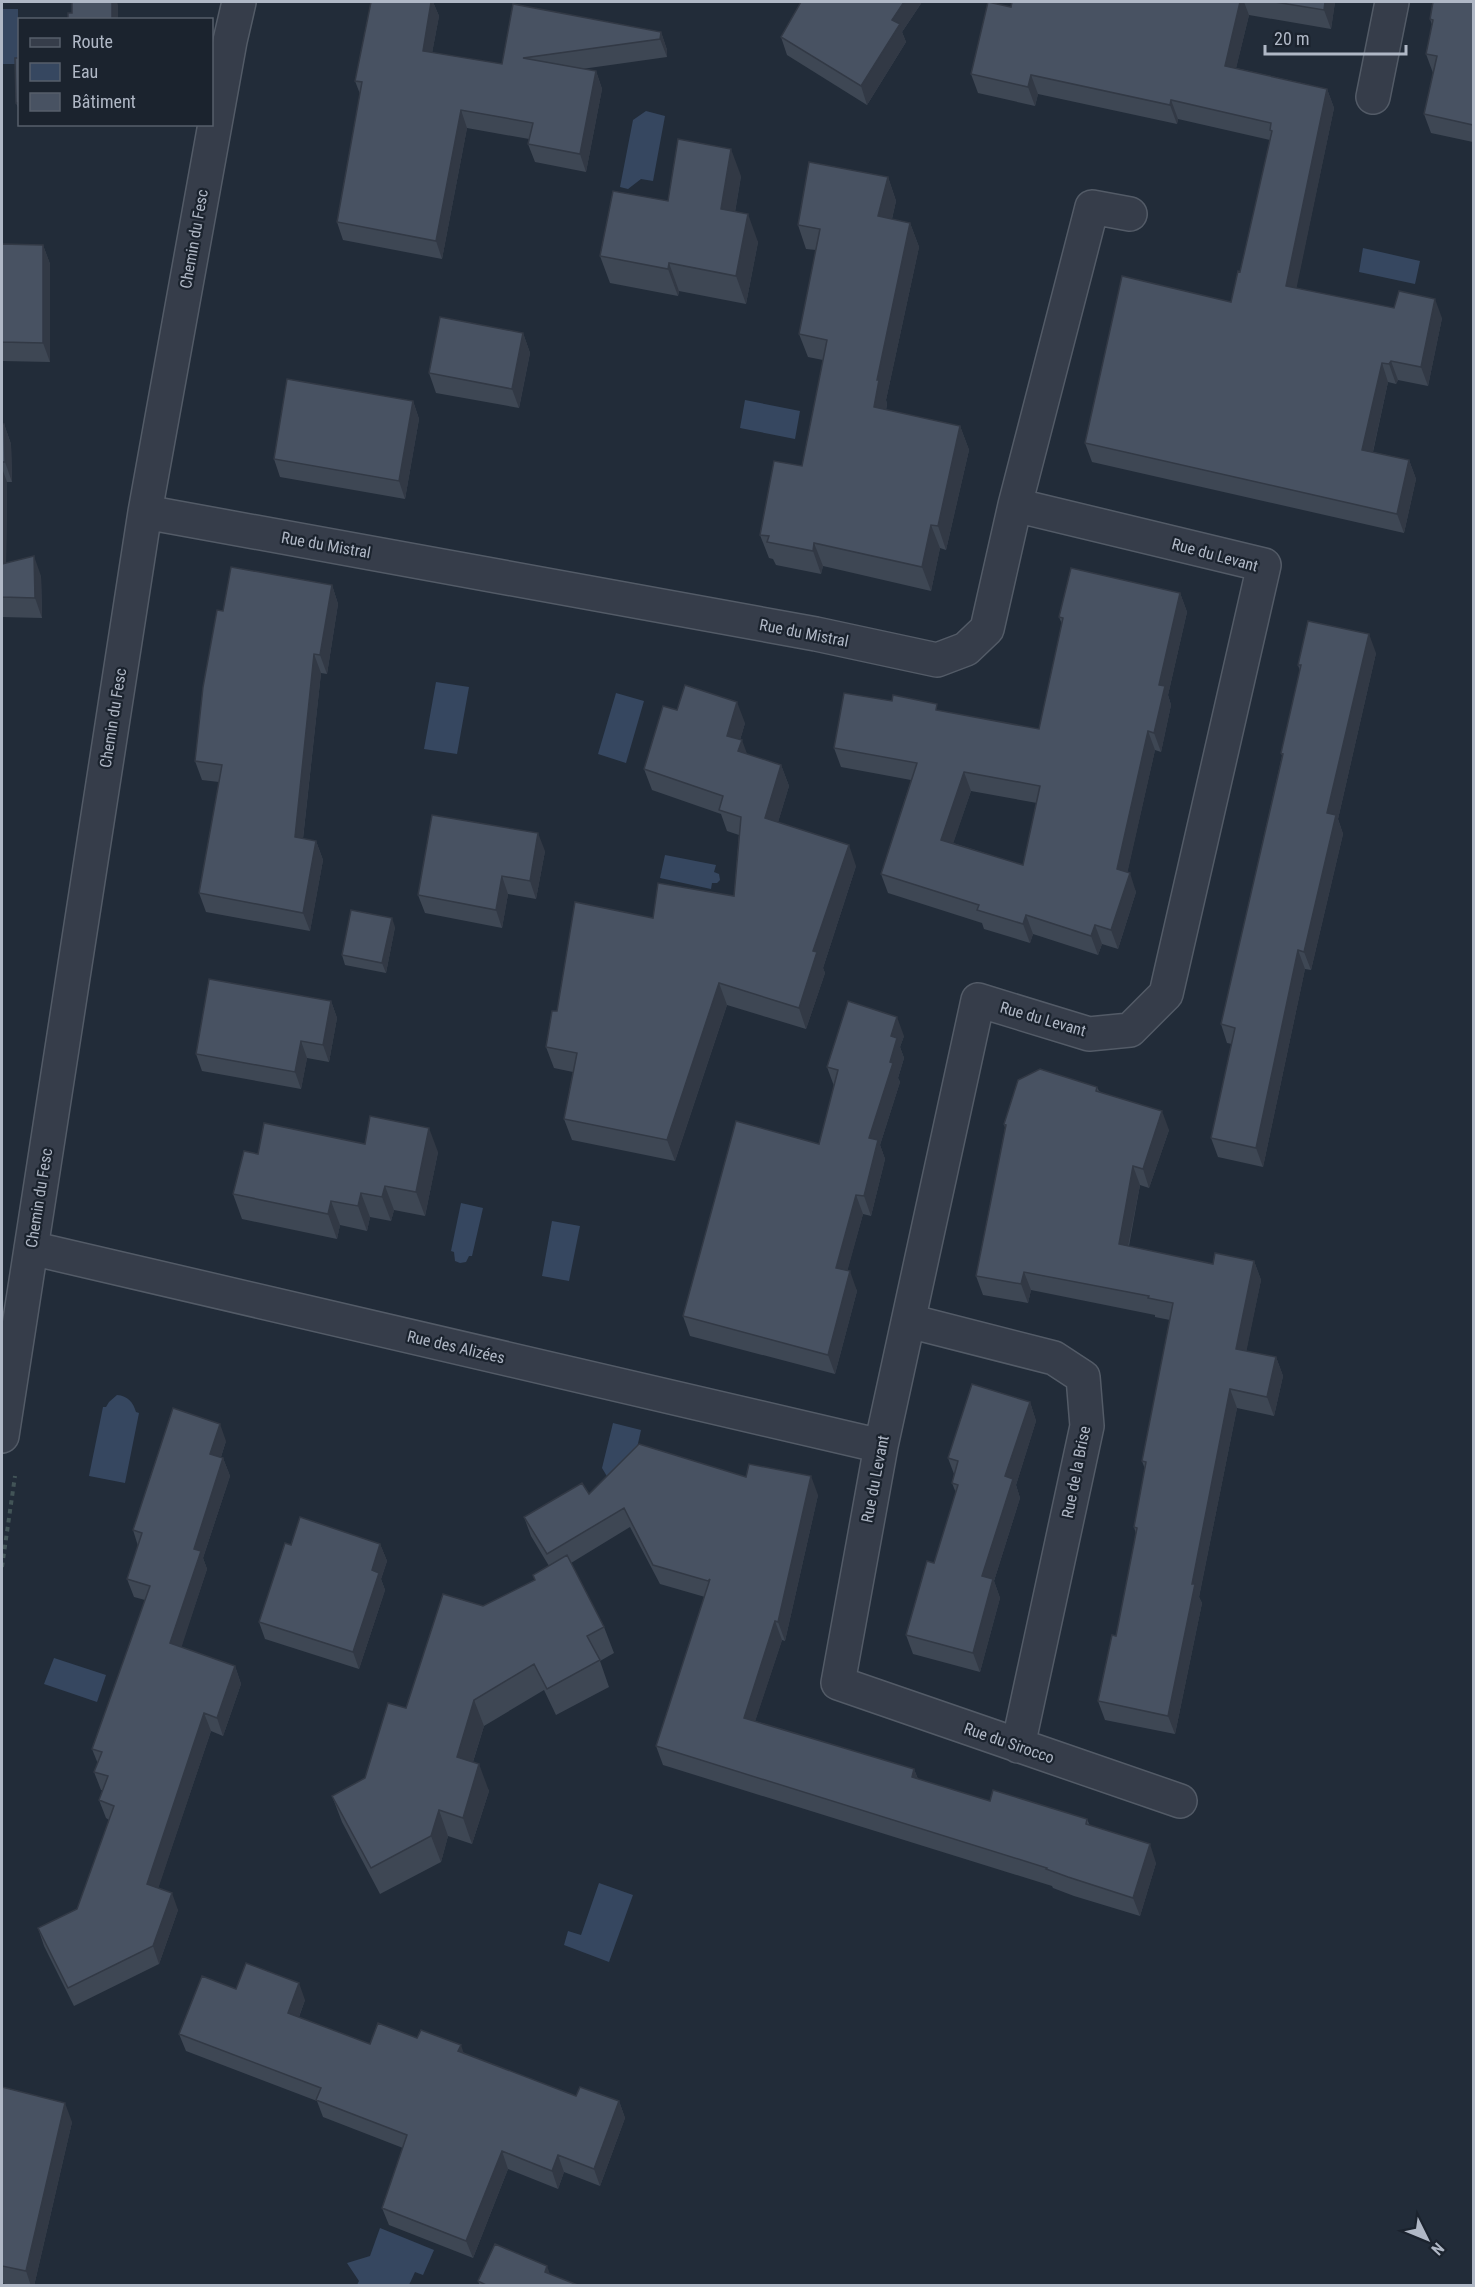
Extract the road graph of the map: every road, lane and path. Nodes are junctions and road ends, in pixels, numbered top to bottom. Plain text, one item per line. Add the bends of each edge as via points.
1 (239, 2) edge
2 (1392, 2) edge
3 (1372, 97) dead end
4 (1130, 214) dead end
5 (1015, 505) junction
6 (145, 512) junction
7 (31, 1248) junction
8 (909, 1321) junction
9 (2, 1436) edge
10 (881, 1446) junction
11 (838, 1683) joint
12 (1018, 1746) junction
13 (1180, 1801) dead end

1 - 6 street, Chemin du Fesc
2 - 3 street
4 - 5 street, Rue du Mistral via 1092,207
5 - 6 street, Rue du Mistral via 987,629 966,649 937,660 816,634
5 - 8 street, Rue du Levant via 1264,565 1166,994 1130,1030 1089,1034 978,1000
6 - 7 street, Chemin du Fesc
7 - 9 street, Chemin du Fesc
7 - 10 street, Rue des Alizées
8 - 10 street, Rue du Levant
8 - 12 street, Rue de la Brise via 1054,1358 1083,1377 1087,1426
10 - 11 street, Rue du Levant
11 - 12 street, Rue du Sirocco
12 - 13 street, Rue du Sirocco

